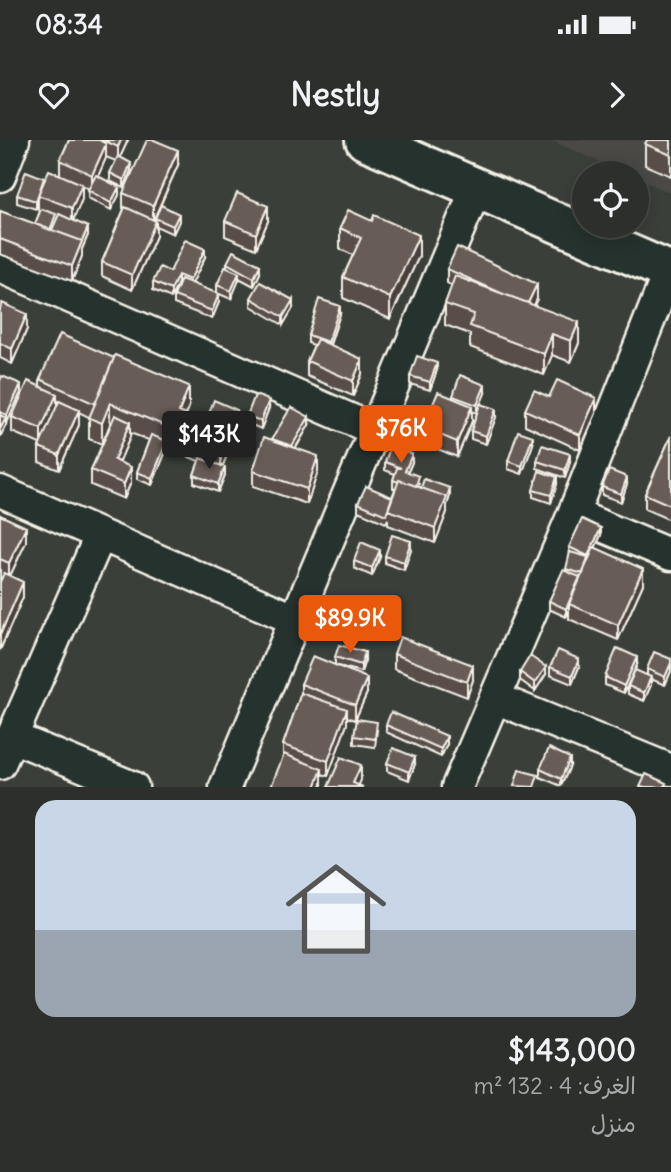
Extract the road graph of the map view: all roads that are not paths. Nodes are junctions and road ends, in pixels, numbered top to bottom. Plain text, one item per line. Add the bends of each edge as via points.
1 (14, 140) edge
2 (382, 143) edge
3 (0, 176) edge
4 (476, 189) junction
5 (0, 267) edge
6 (670, 272) edge
7 (374, 430) junction
8 (0, 491) edge
9 (573, 514) junction
10 (100, 536) junction
11 (671, 555) edge
12 (296, 620) junction
13 (495, 698) junction
14 (12, 737) junction
15 (0, 764) edge
16 (671, 770) edge
17 (133, 787) edge
18 (225, 787) edge
19 (457, 787) edge

1 - 3 street
2 - 4 highway
4 - 6 highway
4 - 7 street
5 - 7 street
6 - 9 street
7 - 12 street
8 - 10 street
9 - 11 street
9 - 13 street
10 - 12 street
10 - 14 street
12 - 18 street
13 - 16 street
13 - 19 street
14 - 15 street
14 - 17 street

